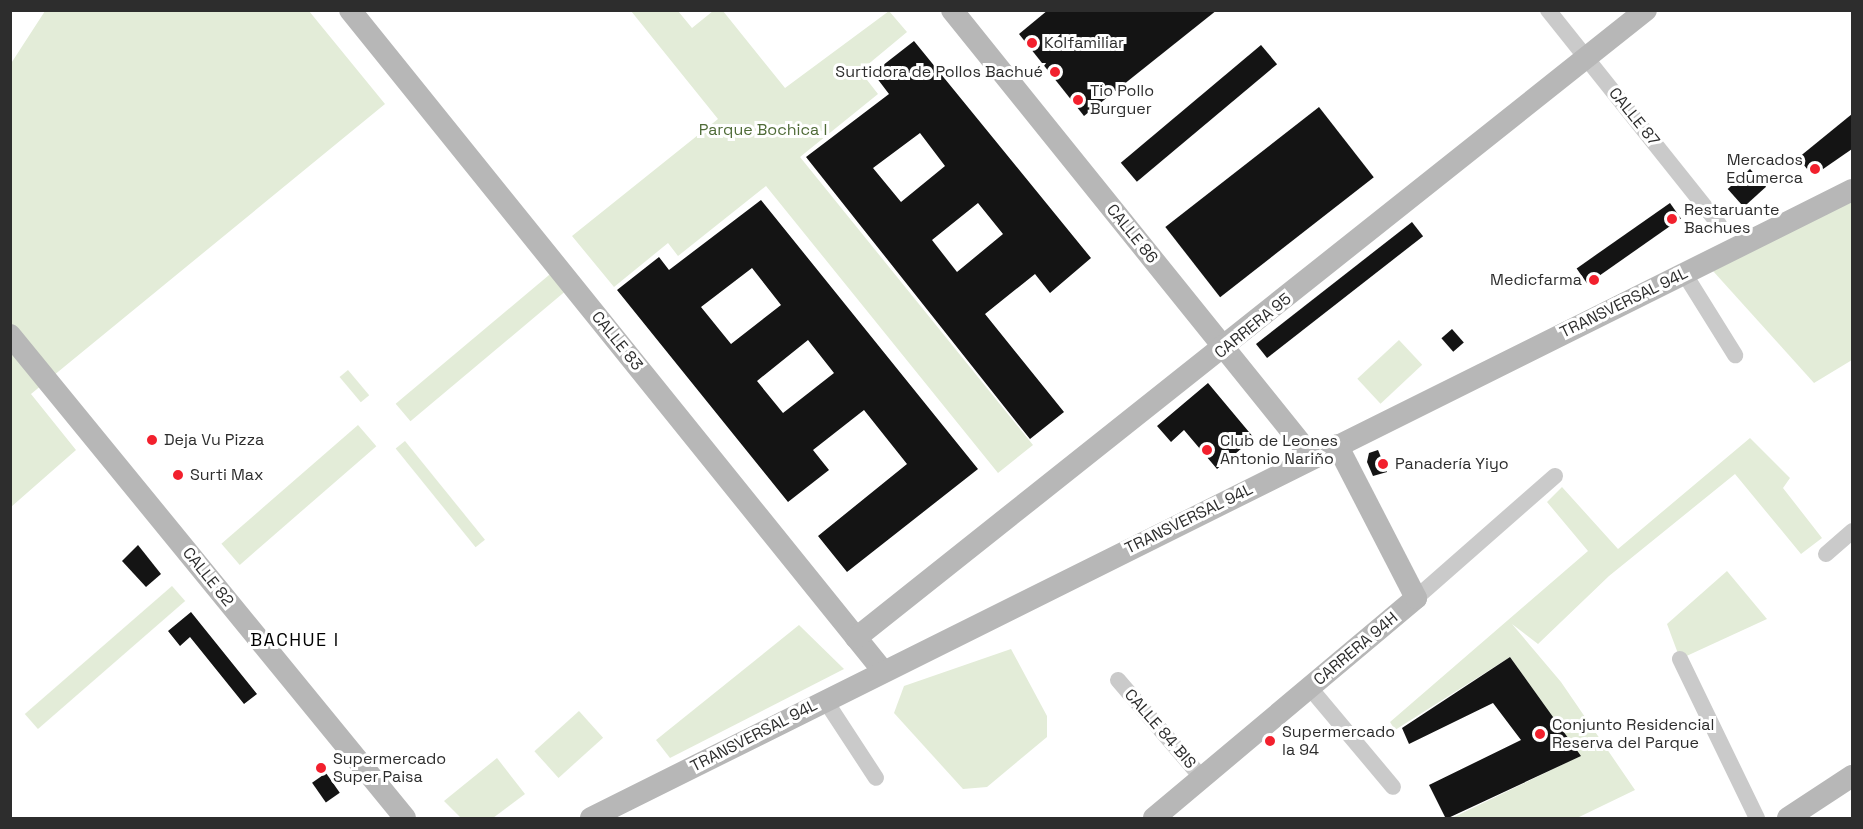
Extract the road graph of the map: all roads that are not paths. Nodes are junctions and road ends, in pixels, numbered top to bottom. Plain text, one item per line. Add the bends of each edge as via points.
1 (350, 10) edge
2 (952, 10) edge
3 (1548, 10) edge
4 (1646, 10) edge
5 (1587, 58) junction
6 (1852, 190) edge
7 (1719, 224) dead end
8 (1684, 273) junction
9 (10, 335) edge
10 (1225, 350) junction
11 (1735, 356) dead end
12 (1338, 445) junction
13 (1312, 457) junction
14 (1555, 476) dead end
15 (1852, 531) edge
16 (1826, 554) dead end
17 (1416, 598) junction
18 (856, 638) junction
19 (1680, 659) dead end
20 (883, 671) junction
21 (1118, 680) dead end
22 (1310, 688) junction
23 (825, 700) junction
24 (1852, 776) edge
25 (876, 778) dead end
26 (1202, 778) junction
27 (1393, 787) dead end
28 (405, 819) edge
29 (591, 819) edge
30 (1154, 819) edge
31 (1757, 819) edge
32 (1788, 819) edge

1 - 18 street, CALLE 83
2 - 10 street, CALLE 86
3 - 5 street, CALLE 87
4 - 5 street, CARRERA 95
5 - 7 street, CALLE 87
5 - 10 street, CARRERA 95
6 - 8 street, TRANSVERSAL 94L
8 - 11 street
8 - 12 street, TRANSVERSAL 94L
9 - 28 street, CALLE 82
10 - 13 street, CALLE 86
10 - 18 street, CARRERA 95
12 - 13 street, TRANSVERSAL 94L
12 - 17 street
13 - 20 street, TRANSVERSAL 94L
14 - 17 street, CARRERA 94H
15 - 16 street
17 - 22 street, CARRERA 94H
18 - 20 street, CALLE 83
19 - 31 street
20 - 23 street, TRANSVERSAL 94L
21 - 26 street, CALLE 84 BIS
22 - 26 street, CARRERA 94H
22 - 27 street
23 - 25 street
23 - 29 street, TRANSVERSAL 94L
24 - 32 street
26 - 30 street, CARRERA 94H

